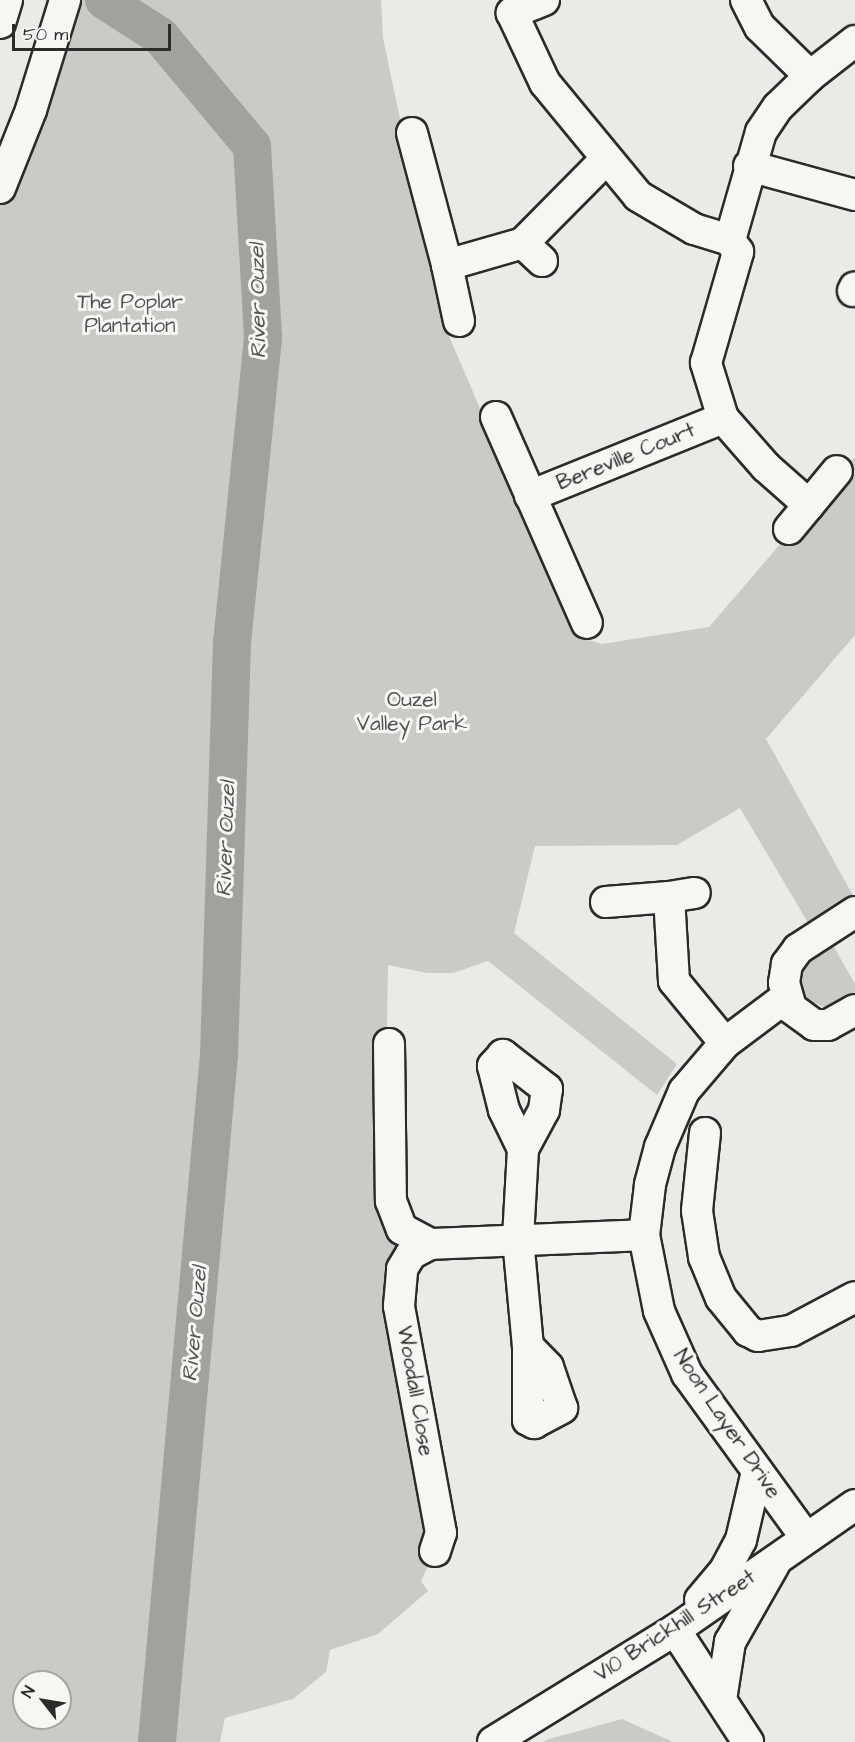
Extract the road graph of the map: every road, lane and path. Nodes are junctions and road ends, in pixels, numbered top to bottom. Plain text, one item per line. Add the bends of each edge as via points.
1 (7, 0) edge
2 (65, 0) edge
3 (544, 0) edge
4 (746, 0) edge
5 (507, 6) edge
6 (0, 23) edge
7 (855, 41) edge
8 (810, 76) junction
9 (412, 133) dead end
10 (606, 159) junction
11 (749, 166) junction
12 (0, 188) edge
13 (855, 195) edge
14 (730, 240) junction
15 (447, 265) junction
16 (459, 321) dead end
17 (496, 417) dead end
18 (723, 418) junction
19 (837, 471) dead end
20 (530, 496) junction
21 (809, 505) junction
22 (789, 529) dead end
23 (587, 623) dead end
24 (606, 902) dead end
25 (855, 912) edge
26 (785, 998) junction
27 (855, 1010) edge
28 (725, 1043) junction
29 (389, 1044) dead end
30 (705, 1133) dead end
31 (523, 1149) dead end
32 (644, 1236) junction
33 (518, 1239) junction
34 (430, 1244) junction
35 (855, 1297) edge
36 (528, 1346) dead end
37 (757, 1471) junction
38 (855, 1505) edge
39 (806, 1538) junction
40 (435, 1551) dead end
41 (779, 1557) junction
42 (675, 1630) junction
43 (721, 1700) junction
44 (493, 1742) edge
45 (748, 1742) edge

1 - 6 street
2 - 12 street via 31,110
3 - 5 street
4 - 8 street via 760,27
5 - 10 street via 545,83
7 - 8 street
8 - 11 street via 778,107 761,132
9 - 15 street
10 - 14 street via 638,196 694,229
10 - 15 street via 532,252
11 - 13 street
11 - 14 street
14 - 18 street via 738,252 706,363
15 - 16 street
17 - 20 street
18 - 20 street, Bereville Court
18 - 21 street via 766,467
19 - 21 street
20 - 23 street
21 - 22 street
24 - 28 street via 682,895 674,981
25 - 26 street via 798,949 787,964
26 - 27 street via 801,1018 814,1025 828,1025
26 - 28 street, Noon Layer Drive
28 - 32 street, Noon Layer Drive via 703,1065 674,1112 650,1185
29 - 34 street via 391,1201 402,1229
30 - 35 street via 697,1210 705,1257 721,1298 748,1331 758,1336 790,1331
31 - 33 street
32 - 33 street
32 - 37 street, Noon Layer Drive via 668,1336 687,1374
33 - 34 street
33 - 36 street
34 - 40 street, Woodall Close via 411,1254 402,1269 398,1289 441,1533
37 - 39 street, Noon Layer Drive
37 - 42 street via 741,1540 725,1570
38 - 39 street, V10 Brickhill Street
39 - 41 street, V10 Brickhill Street
41 - 42 street, V10 Brickhill Street
41 - 43 street via 730,1642
42 - 43 street
42 - 44 street, V10 Brickhill Street
43 - 45 street

